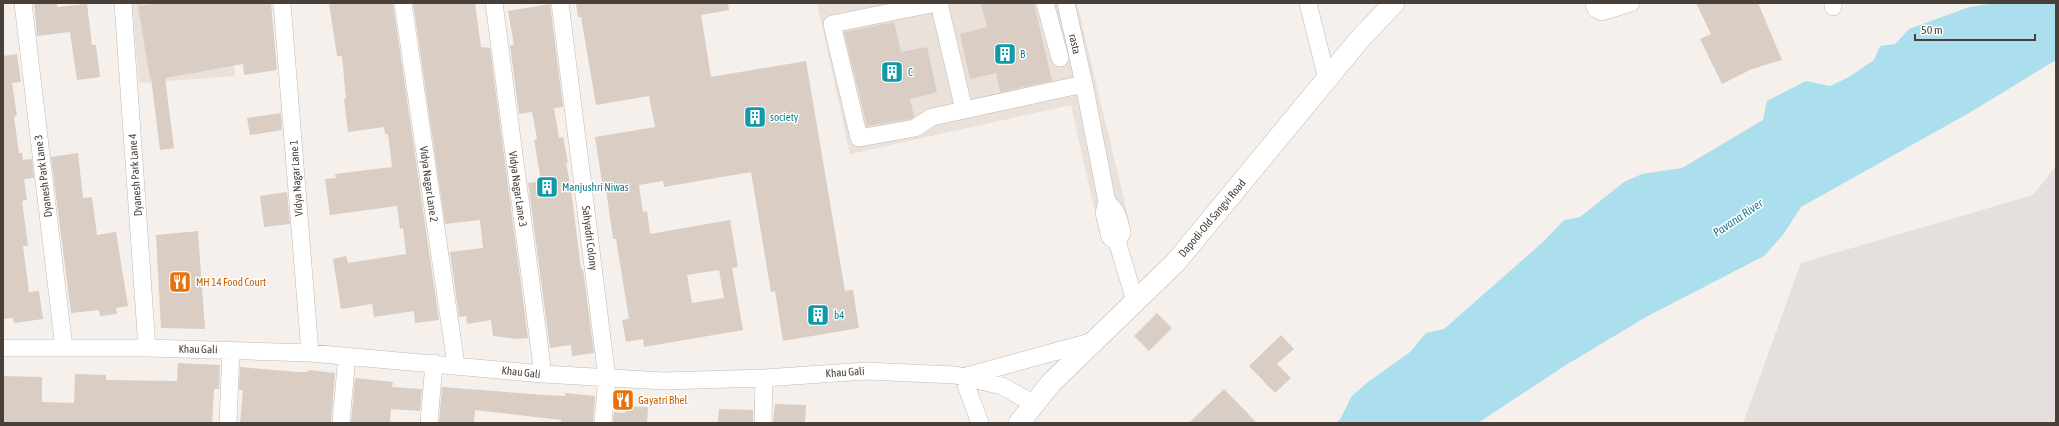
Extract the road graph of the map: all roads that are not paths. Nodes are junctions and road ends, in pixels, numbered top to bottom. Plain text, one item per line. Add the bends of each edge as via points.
1 (23, 3) edge
2 (123, 3) edge
3 (282, 3) edge
4 (403, 3) edge
5 (494, 3) edge
6 (560, 3) edge
7 (938, 3) edge
8 (1046, 3) edge
9 (1066, 3) edge
10 (1308, 3) edge
11 (1394, 3) edge
12 (1594, 3) edge
13 (1631, 3) edge
14 (1060, 58) dead end
15 (1327, 79) junction
16 (1084, 84) junction
17 (964, 110) junction
18 (1136, 301) junction
19 (1095, 341) junction
20 (3, 348) edge
21 (64, 348) junction
22 (147, 348) junction
23 (231, 350) junction
24 (310, 353) junction
25 (347, 356) junction
26 (434, 363) junction
27 (456, 365) junction
28 (543, 374) junction
29 (963, 377) junction
30 (607, 378) junction
31 (764, 378) junction
32 (1034, 404) junction
33 (228, 423) edge
34 (341, 423) edge
35 (429, 423) edge
36 (603, 423) edge
37 (763, 423) edge
38 (980, 423) edge
39 (1019, 423) edge

1 - 21 street, Dyanesh Park Lane 3
2 - 22 street, Dyanesh Park Lane 4
3 - 24 street, Vidya Nagar Lane 1
4 - 27 street, Vidya Nagar Lane 2
5 - 28 street, Vidya Nagar Lane 3
6 - 30 street, Sahyadri Colony
7 - 17 street
7 - 17 street via 832,24 858,135 862,138 915,128 927,119
8 - 14 street
9 - 16 street, rasta
10 - 15 street
11 - 15 street, Dapodi-Old Sangvi Road
12 - 13 street via 1596,9 1602,12
15 - 18 street, Dapodi-Old Sangvi Road via 1176,262
16 - 17 street
16 - 18 street, rasta via 1107,202 1116,209 1122,233 1117,241
18 - 19 street, Dapodi-Old Sangvi Road
19 - 29 street
19 - 32 street, Dapodi-Old Sangvi Road via 1051,383
20 - 21 street, Khau Gali
21 - 22 street, Khau Gali
22 - 23 street, Khau Gali
23 - 24 street, Khau Gali
23 - 33 street
24 - 25 street, Khau Gali
25 - 26 street, Khau Gali
25 - 34 street
26 - 27 street, Khau Gali
26 - 35 street
27 - 28 street, Khau Gali
28 - 30 street, Khau Gali
29 - 31 street, Khau Gali via 866,371
29 - 32 street, Khau Gali via 1002,386
29 - 38 street
30 - 31 street, Khau Gali via 664,381
30 - 36 street, Sahyadri Colony
31 - 37 street
32 - 39 street, Dapodi-Old Sangvi Road

